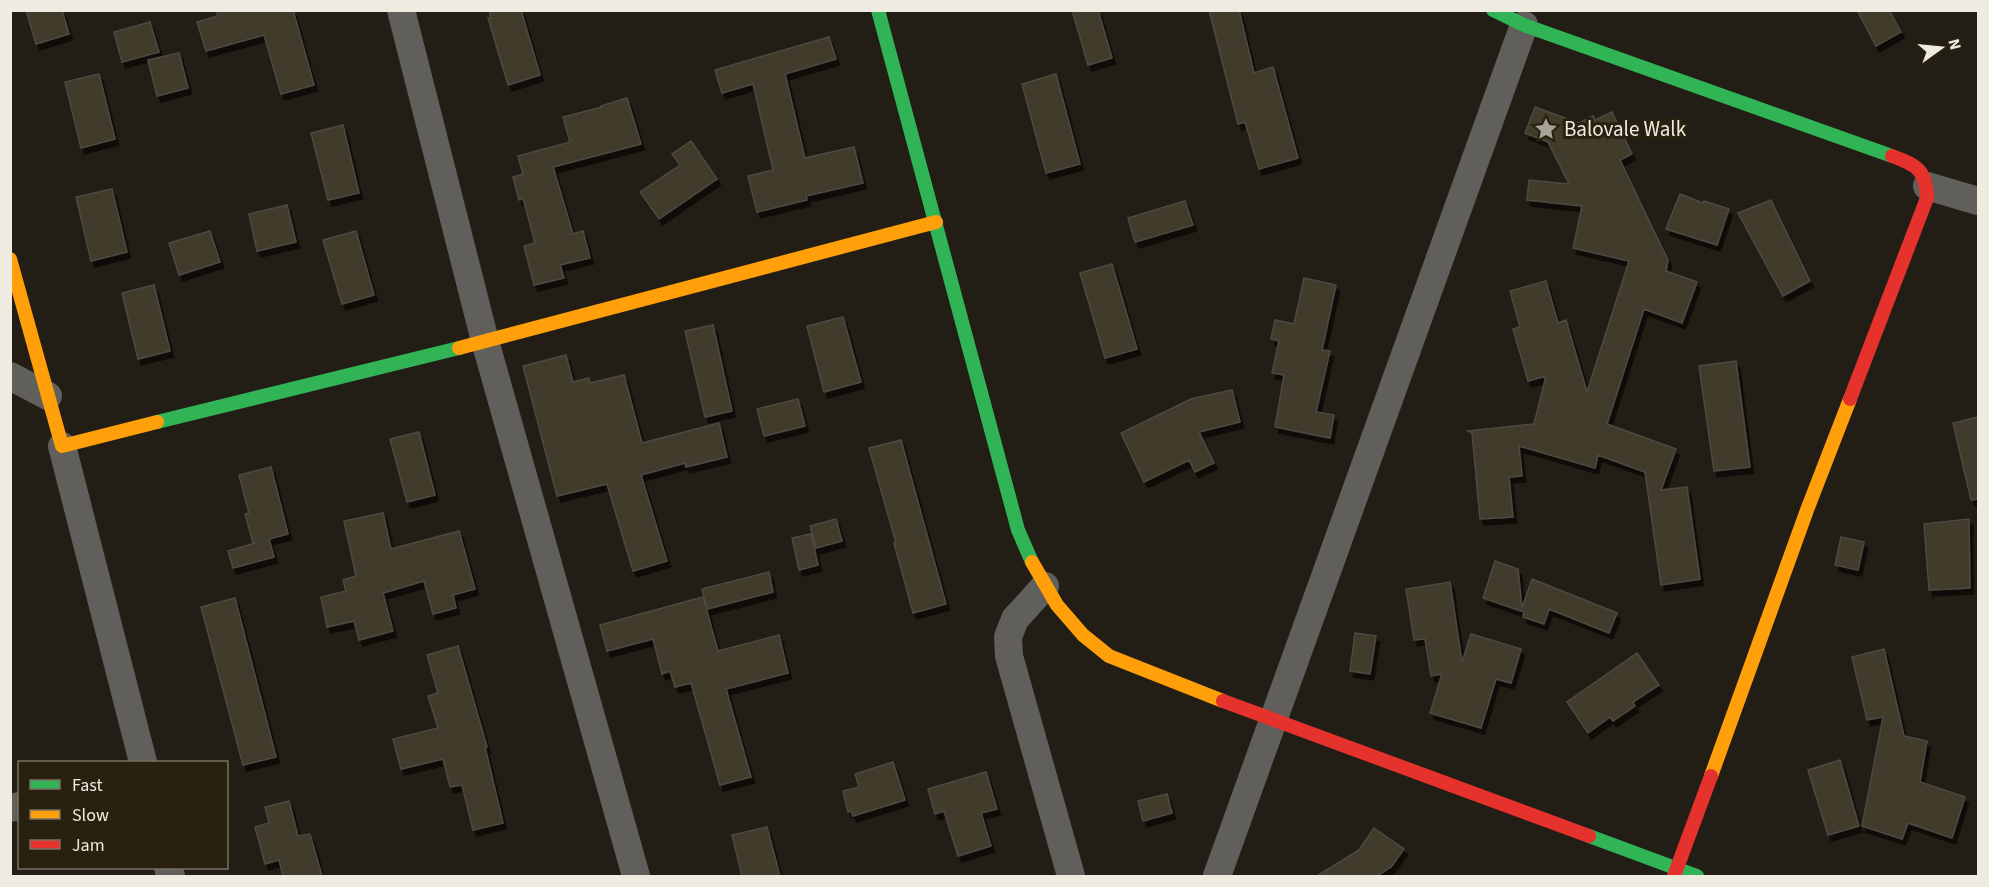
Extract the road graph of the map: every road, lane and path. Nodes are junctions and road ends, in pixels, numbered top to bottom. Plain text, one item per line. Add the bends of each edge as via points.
1 (401, 10) edge
2 (878, 10) edge
3 (1493, 10) edge
4 (1524, 24) junction
5 (1927, 186) junction
6 (1978, 201) edge
7 (936, 222) junction
8 (10, 259) edge
9 (485, 342) junction
10 (10, 376) edge
11 (48, 396) junction
12 (62, 446) junction
13 (1045, 586) junction
14 (1273, 720) junction
15 (143, 761) edge
16 (1676, 873) edge
17 (636, 876) edge
18 (1071, 876) edge
19 (1217, 876) edge
20 (1697, 876) edge

1 - 9 street
2 - 7 street
3 - 4 street
4 - 5 street via 1910,162 1919,167
4 - 14 street
5 - 6 street
5 - 16 street via 1927,198
7 - 9 street
7 - 13 street via 1018,530
8 - 11 street
9 - 12 street
9 - 17 street
10 - 11 street
11 - 12 street
12 - 15 street
13 - 14 street via 1083,635 1109,656
13 - 18 street via 1016,619 1008,636 1009,656
14 - 16 street
14 - 19 street
16 - 20 street

